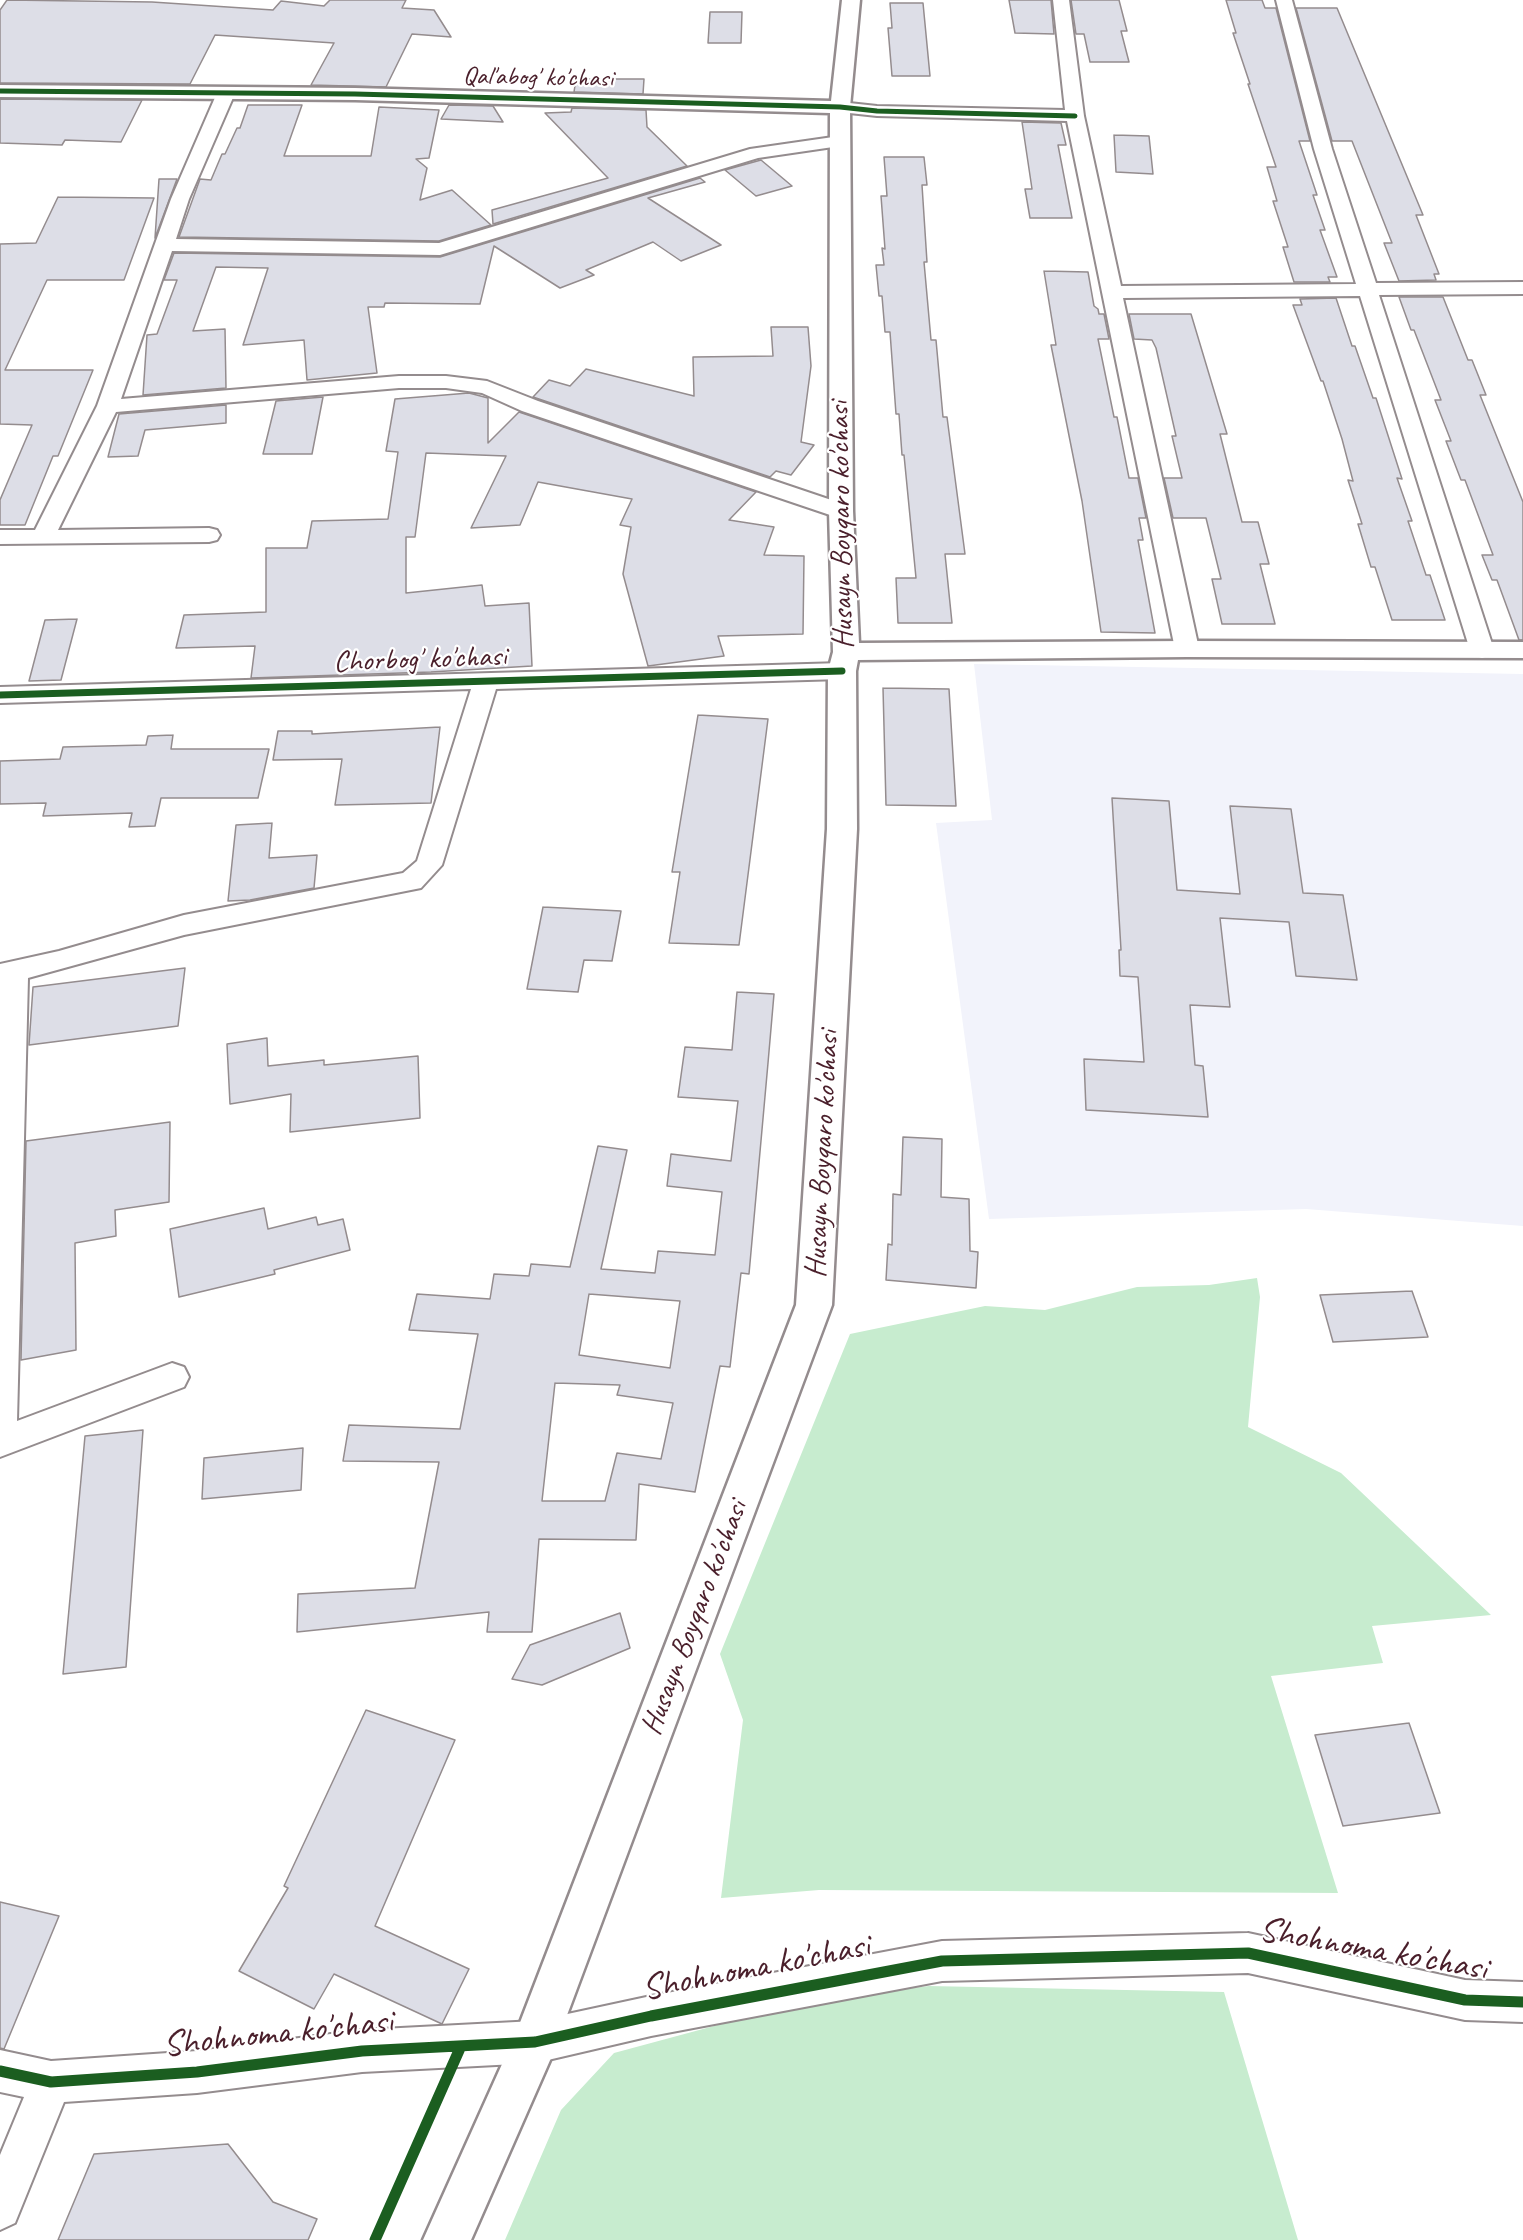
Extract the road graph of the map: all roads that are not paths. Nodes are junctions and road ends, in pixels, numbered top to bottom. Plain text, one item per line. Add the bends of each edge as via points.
1 (851, 0) edge
2 (1061, 0) edge
3 (1284, 0) edge
4 (0, 91) edge
5 (226, 93) junction
6 (840, 106) junction
7 (1076, 116) junction
8 (840, 141) junction
9 (164, 245) junction
10 (1368, 288) junction
11 (1523, 288) edge
12 (1113, 292) junction
13 (108, 406) junction
14 (841, 511) junction
15 (209, 535) dead end
16 (0, 537) edge
17 (43, 537) junction
18 (1186, 649) junction
19 (1482, 650) junction
20 (1523, 650) edge
21 (844, 662) junction
22 (486, 682) junction
23 (0, 695) edge
24 (7, 972) edge
25 (172, 1377) dead end
26 (0, 1442) edge
27 (1523, 2002) edge
28 (535, 2042) junction
29 (0, 2070) edge
30 (51, 2082) junction
31 (0, 2208) edge
32 (447, 2240) edge

1 - 6 main road, Husayn Boyqaro ko'chasi
2 - 7 street
3 - 10 street via 1323,149
4 - 5 main road, Qal'abog' ko'chasi
5 - 6 main road, Qal'abog' ko'chasi
5 - 9 street
6 - 7 street, Qal'abog' ko'chasi via 877,111
6 - 8 main road, Husayn Boyqaro ko'chasi
7 - 12 street
8 - 9 street via 756,153 440,249
8 - 14 main road, Husayn Boyqaro ko'chasi
9 - 13 street
10 - 11 street
10 - 12 street
10 - 19 street
12 - 18 street
13 - 14 street via 399,382 487,387 530,406
13 - 17 street
14 - 21 main road, Husayn Boyqaro ko'chasi
15 - 17 street
16 - 17 street
18 - 19 main road
18 - 21 main road
19 - 20 main road
21 - 22 street, Сhorbog' ko'chasi
21 - 28 main road, Husayn Boyqaro ko'chasi via 842,829 814,1305
22 - 23 street, Сhorbog' ko'chasi
22 - 24 street via 429,865 411,881 184,925
24 - 26 street
25 - 26 street
27 - 28 street, Shohnoma ko'chasi via 1465,2000 1248,1953 942,1961
28 - 30 street, Shohnoma ko'chasi via 362,2052 197,2072
28 - 32 main road, Husayn Boyqaro ko'chasi
29 - 30 street, Shohnoma ko'chasi
30 - 31 street

